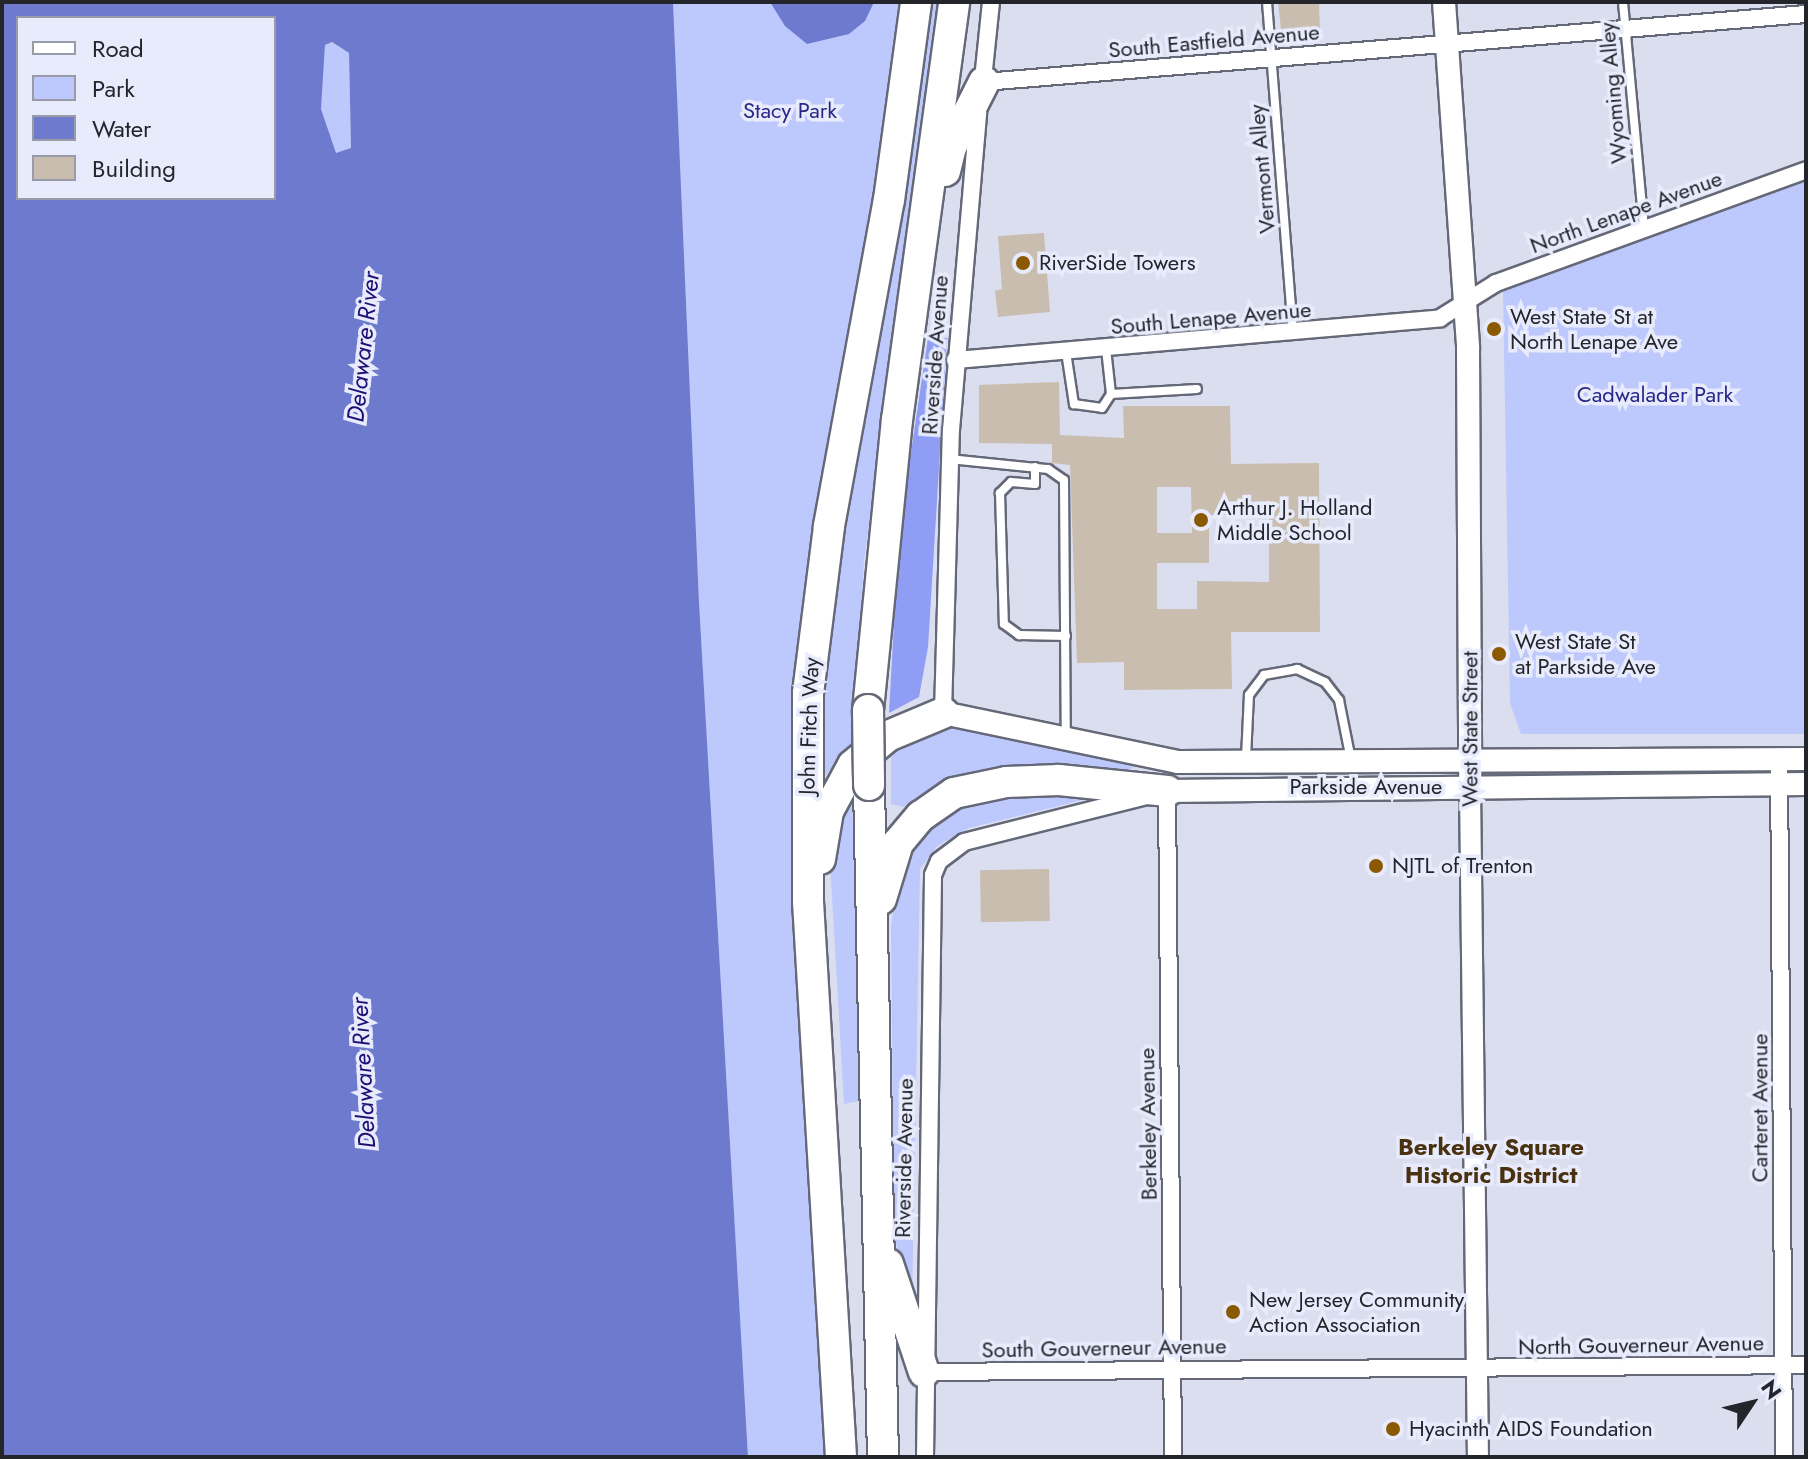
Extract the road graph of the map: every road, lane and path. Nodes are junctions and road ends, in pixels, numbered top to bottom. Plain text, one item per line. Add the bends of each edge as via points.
1 (916, 2) edge
2 (954, 2) edge
3 (991, 2) edge
4 (1267, 2) edge
5 (1444, 2) edge
6 (1623, 2) edge
7 (1806, 14) edge
8 (1625, 30) junction
9 (1448, 42) junction
10 (1271, 60) junction
11 (984, 82) junction
12 (1806, 170) edge
13 (1644, 229) junction
14 (916, 289) junction
15 (1466, 303) junction
16 (1293, 333) junction
17 (1106, 349) junction
18 (1066, 352) junction
19 (955, 360) junction
20 (1197, 389) dead end
21 (1111, 394) junction
22 (949, 459) junction
23 (1035, 467) junction
24 (1066, 636) junction
25 (943, 713) junction
26 (1067, 738) junction
27 (1779, 759) junction
28 (1806, 759) edge
29 (1470, 760) junction
30 (1351, 761) junction
31 (1246, 763) junction
32 (1806, 784) edge
33 (1779, 785) junction
34 (1470, 787) junction
35 (1167, 791) junction
36 (939, 861) joint
37 (871, 936) junction
38 (818, 1040) junction
39 (877, 1231) junction
40 (1784, 1365) junction
41 (1806, 1365) edge
42 (1477, 1368) junction
43 (1173, 1369) junction
44 (924, 1372) junction
45 (841, 1457) edge
46 (883, 1457) edge
47 (925, 1457) edge
48 (1173, 1457) edge
49 (1478, 1457) edge
50 (1784, 1457) edge

1 - 38 highway, John Fitch Way via 889,200 829,526 808,693 808,901
2 - 14 highway
3 - 11 street, Riverside Avenue
4 - 10 lane, Vermont Alley
5 - 9 main road, West State Street
6 - 8 lane, Wyoming Alley
7 - 8 street, South Eastfield Avenue
8 - 9 street, South Eastfield Avenue
8 - 13 lane, Wyoming Alley
9 - 10 street, South Eastfield Avenue
9 - 15 main road, West State Street
10 - 11 street, South Eastfield Avenue
10 - 16 lane, Vermont Alley
11 - 14 highway via 951,147
11 - 19 street, Riverside Avenue
12 - 13 street, North Lenape Avenue
13 - 15 street, North Lenape Avenue via 1496,283
14 - 37 highway, bridge via 879,566 868,710
15 - 16 street, South Lenape Avenue via 1440,318
15 - 29 main road, West State Street
16 - 17 street, South Lenape Avenue
17 - 18 street, South Lenape Avenue
17 - 21 lane
18 - 19 street, South Lenape Avenue
18 - 21 lane via 1070,395 1078,408 1102,408
19 - 22 street, Riverside Avenue
20 - 21 lane
22 - 23 lane
22 - 25 street, Riverside Avenue
23 - 24 lane via 1058,472 1064,480
23 - 24 lane via 1035,484 1011,482 1000,493 1004,624 1019,635
24 - 26 lane
25 - 26 main road, Parkside Avenue
25 - 38 highway via 911,723 876,745 853,765 828,811 820,857
26 - 31 main road, Parkside Avenue via 1156,760
27 - 28 main road, Parkside Avenue
27 - 29 main road, Parkside Avenue
27 - 33 street, Carteret Avenue
29 - 30 main road, Parkside Avenue
29 - 34 main road, West State Street
30 - 31 main road, Parkside Avenue
30 - 31 lane via 1339,700 1325,682 1297,669 1264,675 1249,695
32 - 33 main road, Parkside Avenue
33 - 34 main road, Parkside Avenue
33 - 40 street, Carteret Avenue
34 - 35 main road, Parkside Avenue
34 - 42 street, West State Street
35 - 36 street, Parkside Avenue via 1022,824 964,842
35 - 37 highway via 1059,780 1006,782 954,793 921,816 898,843
35 - 43 street, Berkeley Avenue
36 - 44 street, Riverside Avenue via 933,875 929,938
37 - 39 highway
38 - 45 highway, John Fitch Way
39 - 44 highway
39 - 46 highway
40 - 41 street, North Gouverneur Avenue
40 - 42 street, North Gouverneur Avenue
40 - 50 street, Carteret Avenue
42 - 43 street, South Gouverneur Avenue
42 - 49 street, West State Street
43 - 44 street, South Gouverneur Avenue
43 - 48 street, Berkeley Avenue
44 - 47 street, Riverside Avenue

